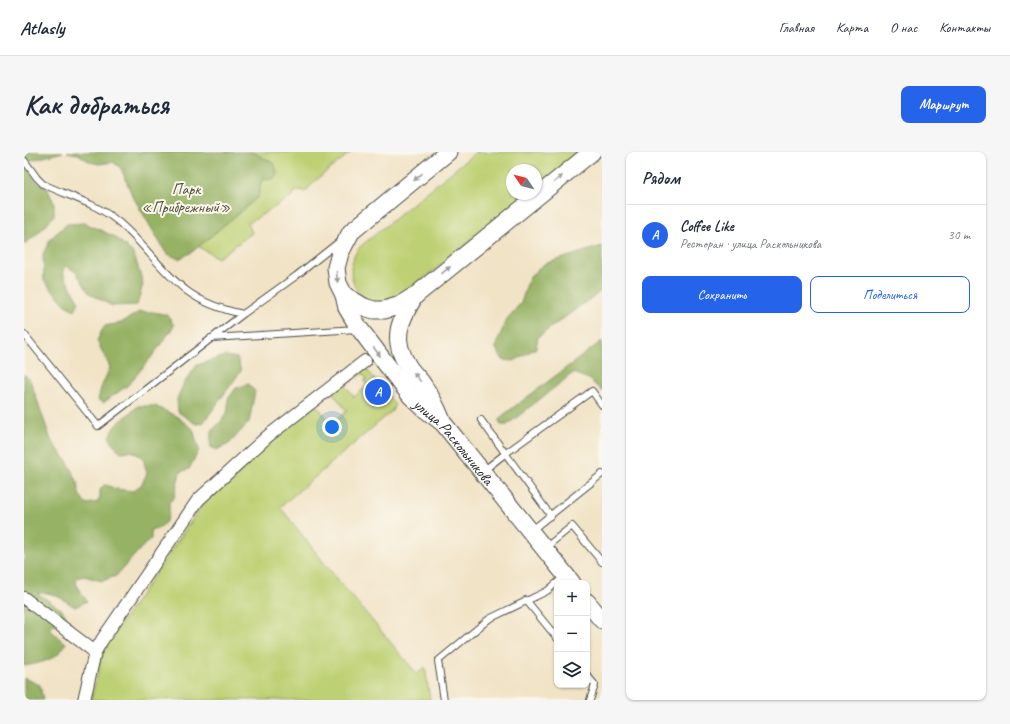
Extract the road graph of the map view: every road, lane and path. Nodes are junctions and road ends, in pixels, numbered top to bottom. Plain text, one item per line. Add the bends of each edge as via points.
1 (448, 152) edge
2 (592, 152) edge
3 (24, 160) edge
4 (351, 232) junction
5 (416, 294) junction
6 (344, 295) junction
7 (243, 314) junction
8 (359, 328) junction
9 (24, 334) edge
10 (211, 338) junction
11 (365, 361) dead end
12 (602, 405) edge
13 (482, 420) dead end
14 (443, 423) junction
15 (506, 453) junction
16 (483, 471) junction
17 (602, 474) edge
18 (551, 516) junction
19 (531, 532) junction
20 (545, 549) junction
21 (602, 562) edge
22 (569, 579) edge
23 (24, 598) edge
24 (526, 600) junction
25 (590, 606) edge
26 (602, 620) edge
27 (554, 634) edge
28 (95, 652) junction
29 (590, 679) edge
30 (84, 700) edge
31 (444, 700) edge
32 (590, 700) edge

1 -> 4 street
5 -> 2 street
3 - 7 lane via 43,184 103,210 118,222 189,293 219,308
4 -> 6 street, улица Раскольникова via 340,253 336,268 338,283
4 - 7 lane
5 - 6 street via 398,306 384,310 364,307
14 -> 5 street via 435,404 402,357 399,347 400,324
6 - 8 street, улица Раскольникова via 347,308
7 - 10 lane
8 - 10 lane
8 -> 14 street, улица Раскольникова via 411,396
9 - 10 lane via 98,426
11 - 28 street via 268,436 198,500
12 - 15 lane via 592,391
13 - 15 lane
14 - 16 street, улица Раскольникова
15 - 16 lane
15 - 18 lane
16 - 19 street, улица Раскольникова
17 - 18 lane
18 - 19 lane
19 - 20 street, улица Раскольникова
20 - 21 lane via 572,526 598,552
20 - 22 street, улица Раскольникова
22 - 24 lane
23 - 28 street
24 - 27 lane
24 - 31 lane via 490,620 438,661
25 - 26 street
28 - 30 street
29 - 32 lane via 595,685

